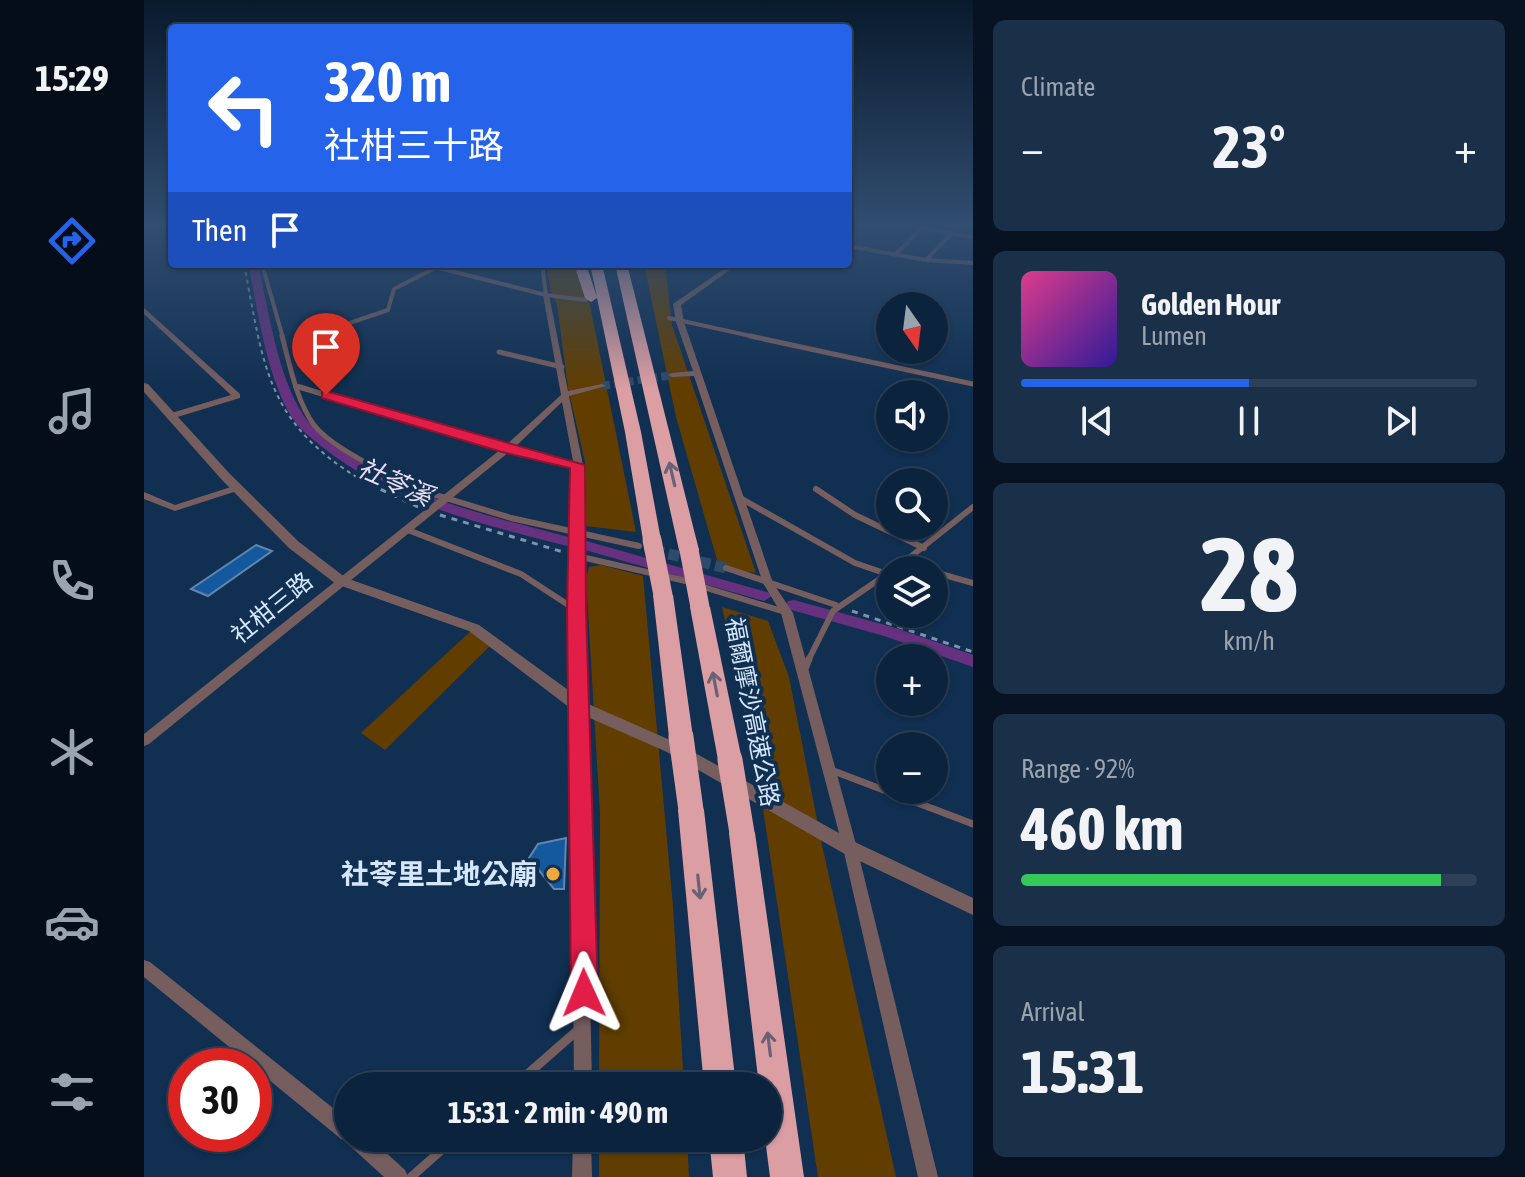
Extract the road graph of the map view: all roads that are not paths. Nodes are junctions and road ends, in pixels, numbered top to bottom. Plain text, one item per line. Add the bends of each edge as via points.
1 (266, 279) edge
2 (414, 279) edge
3 (483, 279) edge
4 (544, 279) edge
5 (585, 279) edge
6 (599, 279) edge
7 (624, 279) edge
8 (636, 279) edge
9 (713, 279) edge
10 (546, 295) junction
11 (586, 300) dead end
12 (144, 310) edge
13 (669, 318) dead end
14 (680, 322) junction
15 (335, 328) dead end
16 (499, 352) dead end
17 (562, 367) junction
18 (645, 369) junction
19 (697, 373) junction
20 (672, 375) tunnel mouth
21 (973, 384) edge
22 (144, 386) edge
23 (296, 386) junction
24 (602, 386) tunnel mouth
25 (566, 394) junction
26 (629, 412) junction
27 (171, 416) junction
28 (507, 449) junction
29 (578, 465) junction
30 (237, 488) junction
31 (816, 489) dead end
32 (144, 495) edge
33 (446, 499) junction
34 (742, 499) junction
35 (973, 507) edge
36 (408, 530) junction
37 (579, 534) junction
38 (646, 543) junction
39 (924, 548) junction
40 (577, 556) junction
41 (914, 556) edge
42 (726, 568) tunnel mouth
43 (876, 568) edge
44 (948, 576) edge
45 (341, 581) junction
46 (876, 581) edge
47 (768, 583) junction
48 (973, 583) edge
49 (576, 610) junction
50 (831, 610) junction
51 (787, 613) junction
52 (803, 673) junction
53 (580, 707) junction
54 (144, 741) edge
55 (828, 769) junction
56 (973, 824) edge
57 (850, 848) junction
58 (973, 907) edge
59 (144, 967) edge
60 (585, 1024) junction
61 (530, 1072) edge
62 (583, 1072) edge
63 (719, 1072) edge
64 (334, 1121) edge
65 (371, 1152) edge
66 (439, 1152) edge
67 (582, 1152) edge
68 (727, 1152) edge
69 (398, 1177) edge
70 (411, 1177) edge
71 (582, 1177) edge
72 (730, 1177) edge
73 (787, 1177) edge
74 (928, 1177) edge

1 - 23 lane
2 - 15 lane via 394,289 388,310
3 - 10 lane
4 - 10 lane
5 - 26 highway
6 - 26 highway
7 - 18 highway, 福爾摩沙高速公路
8 - 18 highway
9 - 14 street via 677,304
10 - 11 lane
10 - 17 street
12 - 27 street via 237,396
13 - 14 lane
14 - 19 street
14 - 21 lane
16 - 17 lane
17 - 25 street
73 -> 18 highway, 福爾摩沙高速公路, bridge via 730,760 689,550
19 - 20 street
19 - 34 street
22 - 27 street
23 - 28 street
23 - 33 lane via 315,426 410,487
24 - 25 street
25 - 28 street
25 - 29 street
26 - 38 highway
27 - 30 street
28 - 29 street
28 - 33 street
29 - 37 street
30 - 32 street via 175,508
30 - 45 street via 294,545
31 - 39 lane via 855,515
33 - 36 street, 社柑三路
33 - 37 lane
34 - 43 lane via 855,563
34 - 47 street
35 - 39 lane
36 - 45 street, 社柑三路
36 - 49 lane via 521,574
37 - 38 lane
37 - 40 street
38 -> 63 highway, bridge via 663,595
39 - 41 lane
40 - 49 street
40 - 51 lane via 645,569
42 - 47 lane
44 - 48 lane
45 - 53 street via 474,628
45 - 54 street, 社柑三路
46 - 50 lane
47 - 50 lane
47 - 51 street
49 - 53 street
50 - 52 lane
51 - 52 street
52 - 55 street
53 - 57 street via 673,748
53 - 60 street
55 - 56 lane
55 - 57 street
57 - 58 street
57 - 74 street
59 - 64 street
60 - 61 lane
60 - 62 street
65 - 69 street
66 - 70 lane
67 - 71 street
68 - 72 highway

